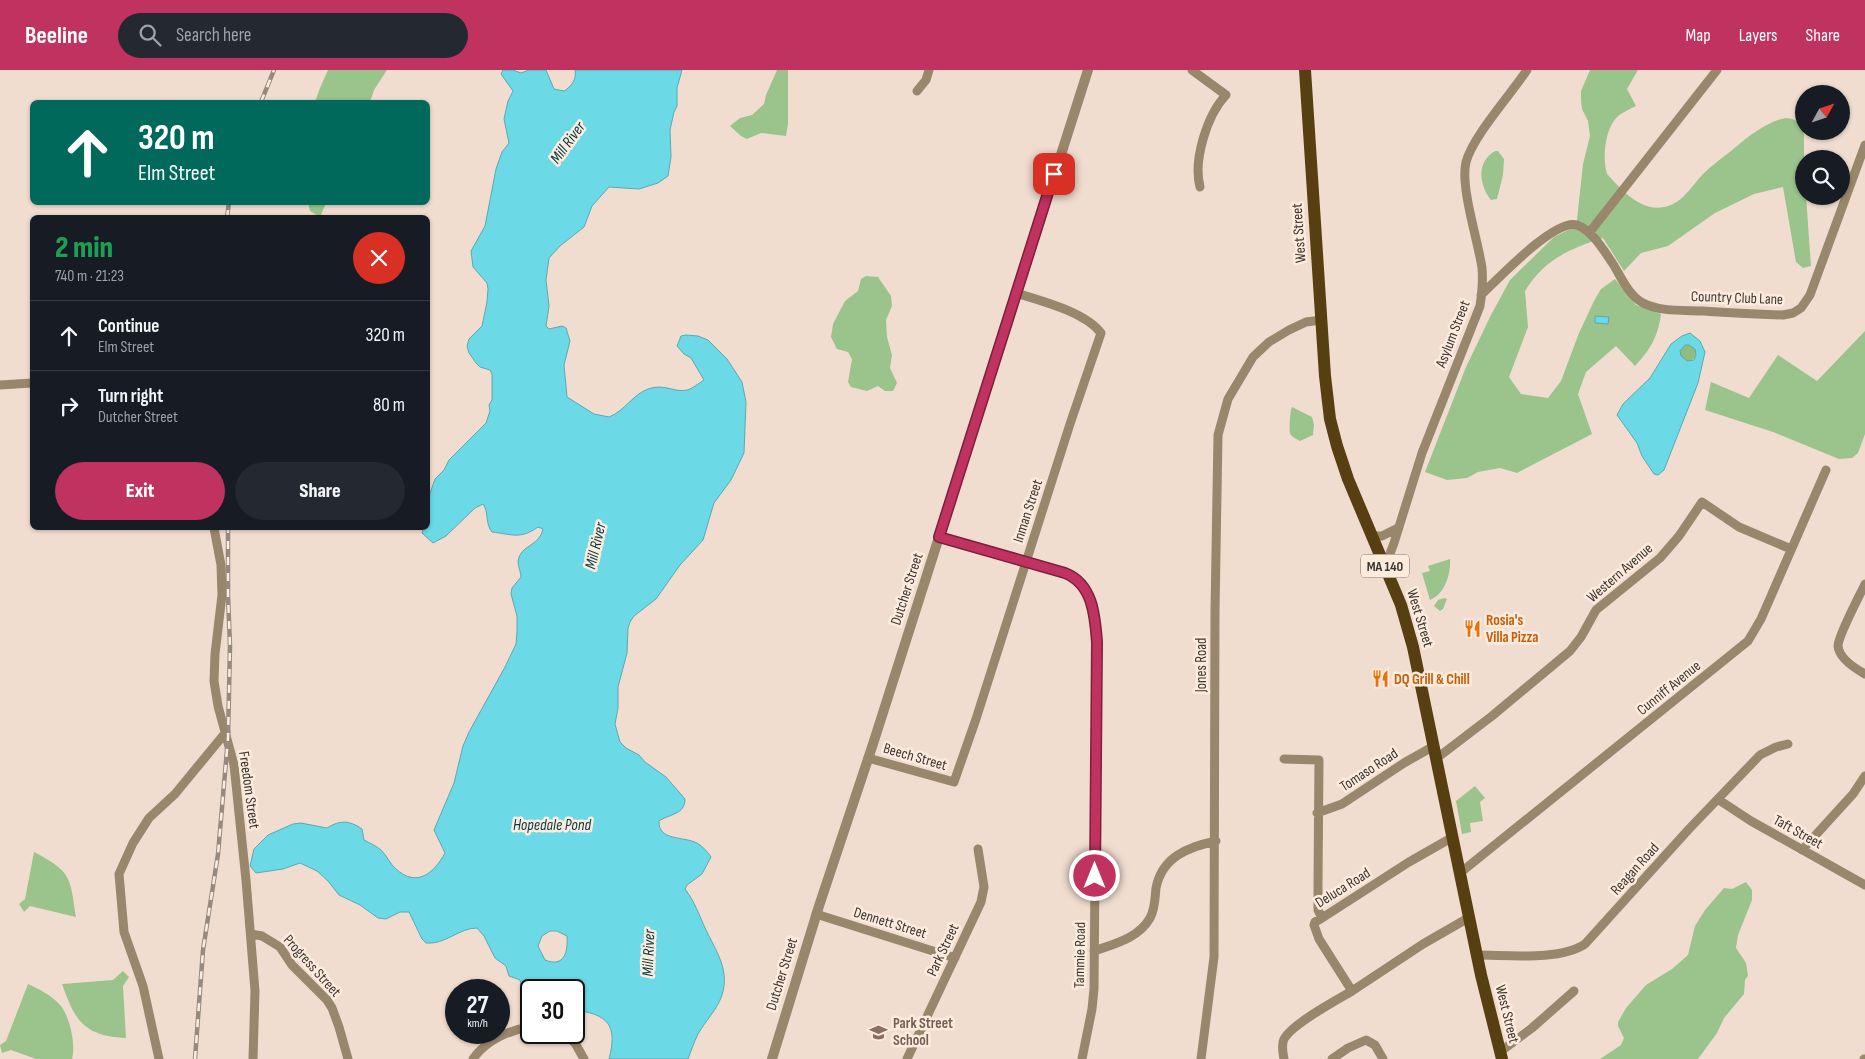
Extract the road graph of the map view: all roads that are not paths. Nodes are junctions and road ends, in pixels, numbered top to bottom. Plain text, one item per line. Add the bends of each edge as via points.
1 (929, 70) edge
2 (1088, 70) edge
3 (1192, 70) edge
4 (1305, 70) edge
5 (1527, 70) edge
6 (1717, 70) edge
7 (917, 91) dead end
8 (1865, 145) edge
9 (1200, 187) dead end
10 (1589, 233) junction
11 (1016, 293) junction
12 (1482, 295) junction
13 (1321, 320) junction
14 (30, 384) edge
15 (0, 385) edge
16 (1826, 470) dead end
17 (1398, 528) junction
18 (214, 530) edge
19 (1371, 536) junction
20 (939, 537) junction
21 (1791, 549) junction
22 (1026, 563) junction
23 (1385, 566) junction
24 (1865, 584) edge
25 (1865, 674) edge
26 (226, 732) junction
27 (1788, 744) dead end
28 (1435, 752) junction
29 (868, 758) junction
30 (1284, 759) dead end
31 (1865, 776) edge
32 (954, 782) joint
33 (1719, 800) junction
34 (1318, 813) junction
35 (1453, 837) junction
36 (1216, 841) junction
37 (978, 849) dead end
38 (1802, 850) junction
39 (1460, 872) junction
40 (1865, 884) edge
41 (816, 914) junction
42 (1470, 917) junction
43 (1322, 918) junction
44 (251, 934) junction
45 (1094, 951) junction
46 (1477, 955) junction
47 (955, 958) junction
48 (1352, 991) junction
49 (1574, 991) dead end
50 (520, 1029) edge
51 (576, 1044) edge
52 (1501, 1056) edge
53 (159, 1059) edge
54 (252, 1059) edge
55 (348, 1059) edge
56 (472, 1059) edge
57 (584, 1059) edge
58 (772, 1059) edge
59 (907, 1059) edge
60 (1082, 1059) edge
61 (1201, 1059) edge
62 (1284, 1059) edge
63 (1332, 1059) edge
64 (1383, 1059) edge

1 - 7 street
2 - 11 street, Dutcher Street
3 - 9 street via 1226,95 1214,109 1201,151
4 - 13 main road, West Street / MA 140
5 - 12 street, Asylum Street via 1473,147 1466,164 1466,188 1482,268
6 - 10 street
8 - 10 street, Country Club Lane via 1816,283 1804,304 1793,313 1667,309 1648,305 1638,300
10 - 12 street via 1571,224 1556,230 1528,251
11 - 20 street, Dutcher Street
11 - 22 street, Inman Street via 1070,312 1095,324 1101,333
12 - 17 street, Asylum Street via 1422,453
13 - 19 main road, West Street / MA 140 via 1325,377 1336,446
13 - 36 street, Jones Road via 1306,322 1289,330 1253,357 1228,399 1218,435
14 - 15 street
16 - 21 street, Cunniff Avenue
17 - 19 street via 1382,536
17 - 23 street, Asylum Street
18 - 26 street, Freedom Street via 221,565 222,595 214,681
19 - 23 main road, West Street / MA 140
20 - 22 street, Tammie Road
20 - 29 street, Dutcher Street
21 - 28 street, Western Avenue via 1740,526 1702,502 1660,558 1596,610 1570,652 1492,716
21 - 39 street, Cunniff Avenue via 1761,619 1744,645
22 - 32 street, Inman Street
22 - 45 street, Tammie Road via 1074,577 1088,594 1095,614
23 - 28 main road, West Street / MA 140 via 1401,605 1413,648
24 - 25 street via 1838,648
26 - 44 street, Freedom Street via 234,765
26 - 53 street via 175,794 149,818 119,874 124,932 143,986
27 - 33 street, Reagan Road via 1776,746 1760,755
28 - 34 street, Tomaso Road via 1404,763 1342,804
28 - 35 main road, West Street / MA 140
29 - 32 street, Beech Street
29 - 41 street, Dutcher Street
30 - 34 street, Tomaso Road via 1319,760
31 - 38 street via 1853,794
33 - 38 street, Taft Street
33 - 46 street, Reagan Road via 1689,828 1598,931 1579,948 1545,955
34 - 43 street, Tomaso Road via 1318,910
35 - 39 main road, West Street / MA 140
35 - 43 street, Deluca Road
36 - 45 street via 1189,848 1173,857 1161,873 1153,910 1144,926 1130,938
36 - 61 street, Jones Road via 1214,957
37 - 47 street, Park Street via 983,897
38 - 40 street, Taft Street
39 - 42 main road, West Street / MA 140
41 - 47 street, Dennett Street
41 - 58 street, Dutcher Street
42 - 46 main road, West Street / MA 140
42 - 48 street
43 - 48 street, Deluca Road via 1314,925 1319,939
44 - 54 street, Freedom Street via 255,991
44 - 55 street, Progress Street via 262,936 280,947 292,965 326,1000 336,1019
45 - 60 street, Tammie Road via 1094,998
46 - 52 main road, West Street / MA 140
47 - 59 street, Park Street
48 - 62 street via 1288,1034 1282,1044
49 - 52 street
50 - 56 street via 496,1039
51 - 57 street
63 - 64 street via 1366,1040 1375,1045

